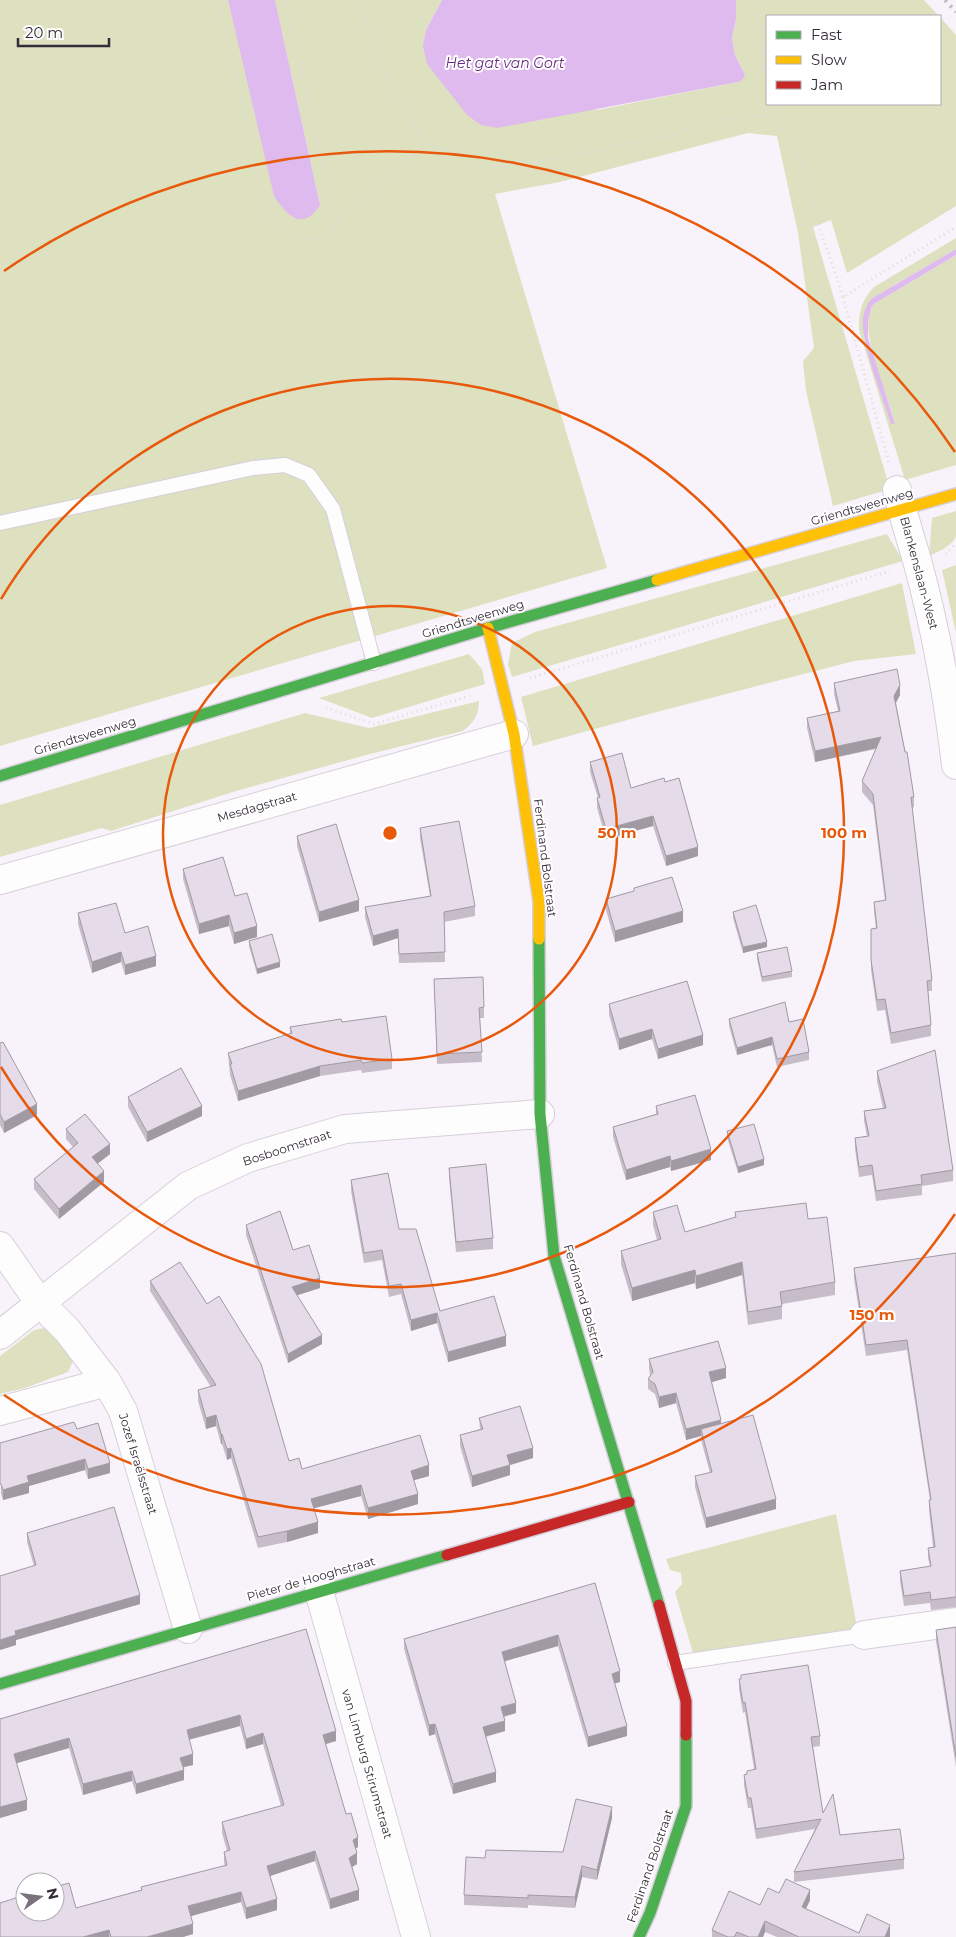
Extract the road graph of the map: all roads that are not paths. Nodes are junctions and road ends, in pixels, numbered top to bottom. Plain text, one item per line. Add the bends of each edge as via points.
1 (956, 494) edge
2 (900, 500) junction
3 (0, 523) edge
4 (488, 628) junction
5 (374, 663) junction
6 (514, 734) junction
7 (956, 765) edge
8 (0, 776) edge
9 (0, 880) edge
10 (540, 1114) junction
11 (0, 1246) edge
12 (31, 1309) junction
13 (0, 1335) edge
14 (107, 1382) junction
15 (0, 1410) edge
16 (629, 1502) junction
17 (319, 1592) junction
18 (956, 1622) edge
19 (188, 1629) junction
20 (864, 1635) joint
21 (675, 1663) junction
22 (0, 1684) edge
23 (416, 1937) edge
24 (639, 1937) edge

1 - 2 street, Griendtsveenweg
2 - 4 street, Griendtsveenweg
2 - 7 street, Blankenslaan-West via 918,563 948,697
3 - 5 lane via 253,468 285,466 309,476 333,509
4 - 5 street, Griendtsveenweg
4 - 6 street, Ferdinand Bolstraat
5 - 8 street, Griendtsveenweg
6 - 9 street, Mesdagstraat
6 - 10 street, Ferdinand Bolstraat via 539,902
10 - 12 street, Bosboomstraat via 345,1129 248,1158 188,1186
10 - 16 street, Ferdinand Bolstraat via 554,1256
11 - 12 street, Jozef Israëlsstraat
12 - 13 street, Bosboomstraat
12 - 14 street, Jozef Israëlsstraat via 67,1330
14 - 15 street
14 - 19 street, Jozef Israëlsstraat via 123,1411
16 - 17 street, Pieter de Hooghstraat
16 - 21 street, Ferdinand Bolstraat
17 - 19 street, Pieter de Hooghstraat
17 - 23 street, van Limburg Stirumstraat
18 - 20 street
19 - 22 street, Pieter de Hooghstraat
20 - 21 lane
21 - 24 street, Ferdinand Bolstraat via 686,1701 686,1806

